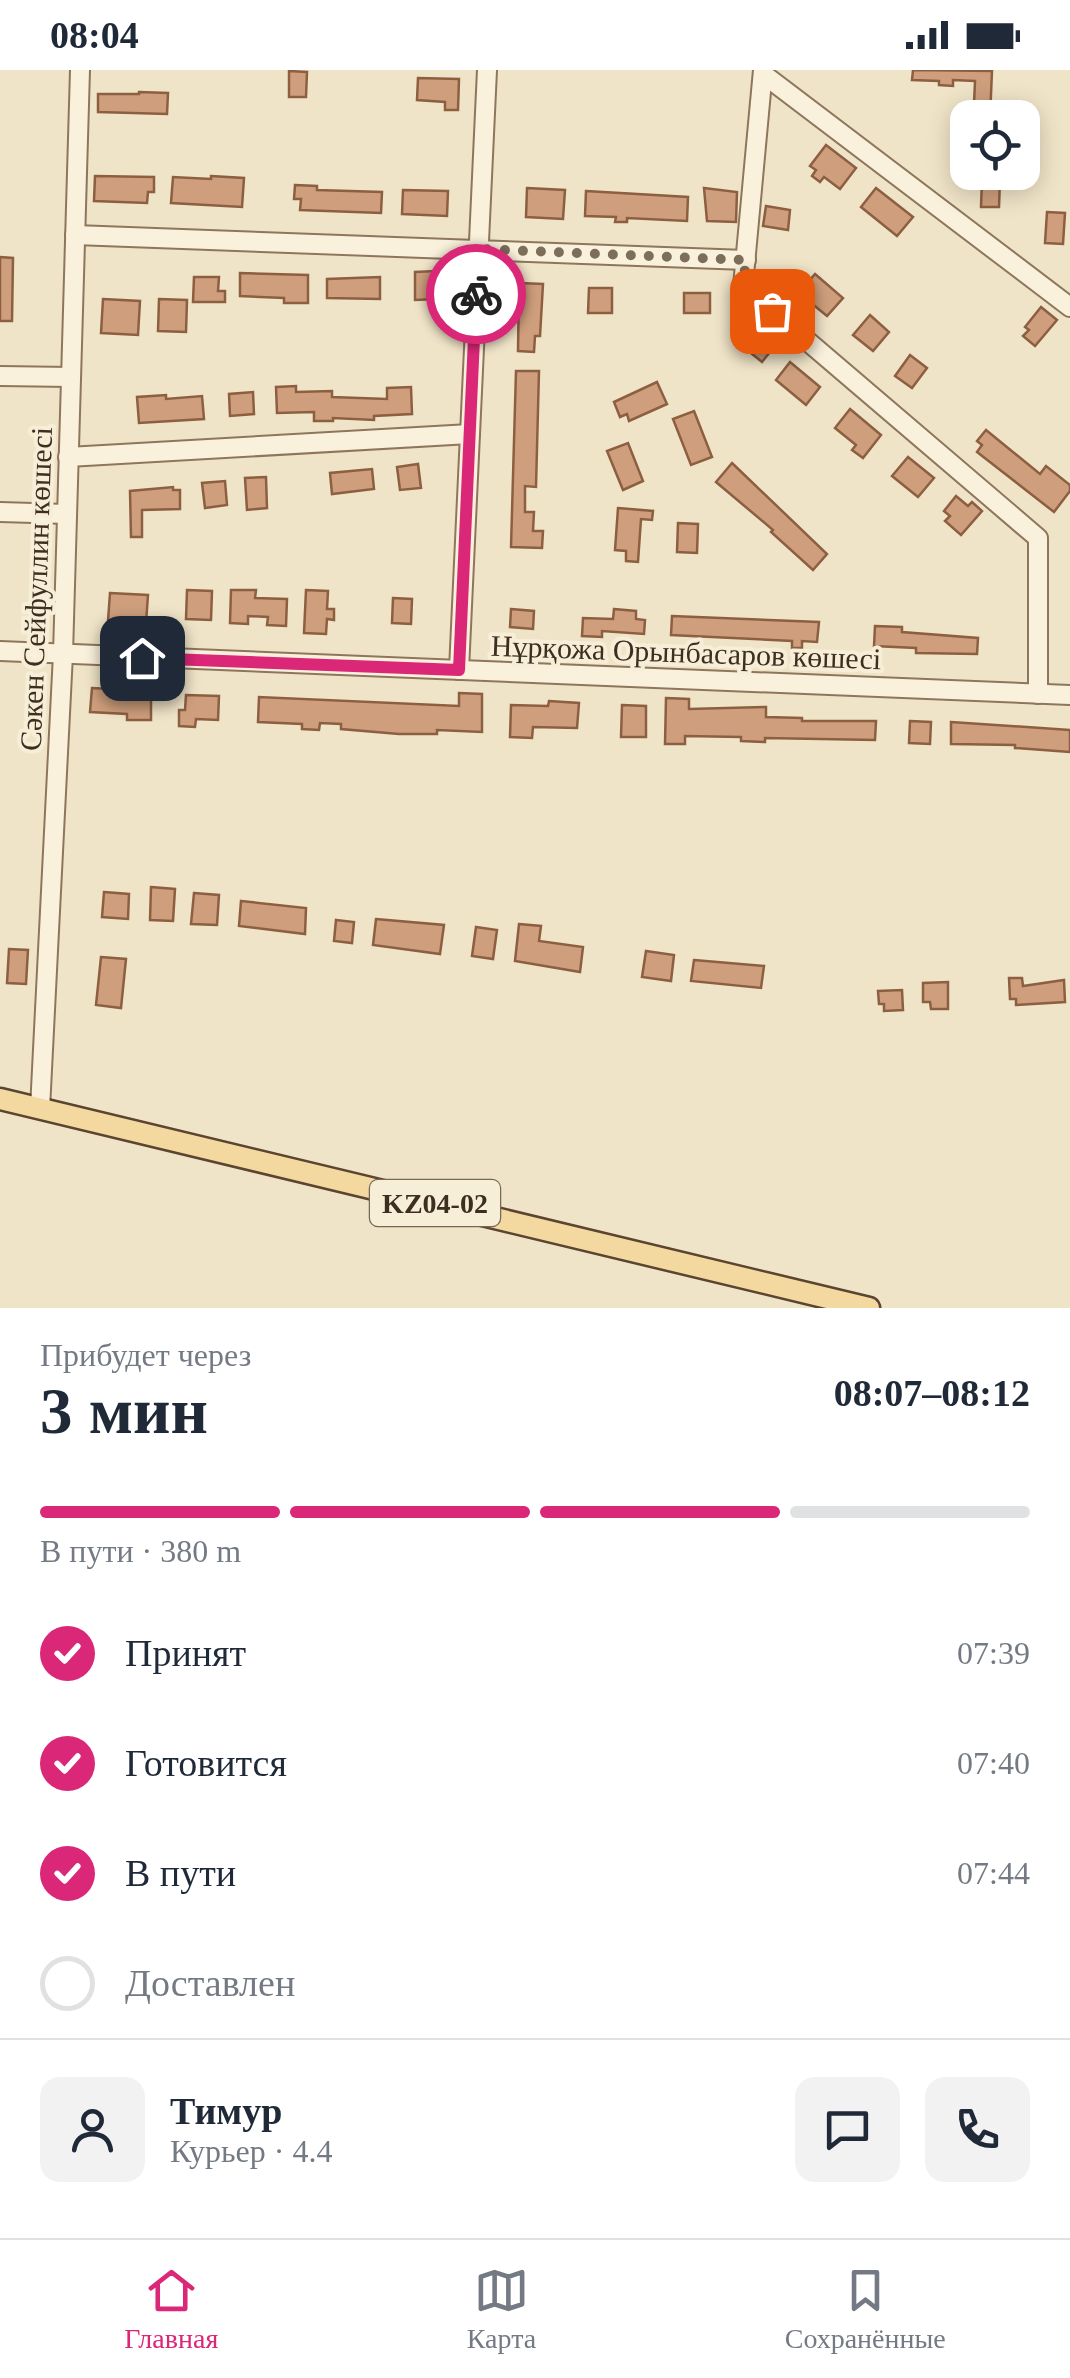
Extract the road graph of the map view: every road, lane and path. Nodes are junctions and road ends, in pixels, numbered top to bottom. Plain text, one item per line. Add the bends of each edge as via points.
1 (80, 70) edge
2 (487, 70) edge
3 (763, 72) edge
4 (75, 235) junction
5 (478, 249) junction
6 (746, 260) junction
7 (1070, 307) edge
8 (0, 376) edge
9 (71, 376) junction
10 (470, 434) junction
11 (68, 457) junction
12 (0, 512) edge
13 (67, 514) junction
14 (0, 651) edge
15 (63, 654) junction
16 (459, 670) junction
17 (1038, 694) junction
18 (1070, 695) edge
19 (0, 1100) edge
20 (40, 1109) junction
21 (869, 1308) edge

1 - 4 street, Сәкен Сейфуллин көшесі
2 - 5 street
3 - 6 street
3 - 7 street
4 - 5 street
4 - 9 street, Сәкен Сейфуллин көшесі
5 - 6 street
5 - 10 street
6 - 17 street via 743,286 1038,538
8 - 9 street
9 - 11 street, Сәкен Сейфуллин көшесі
10 - 11 street
10 - 16 street
11 - 13 street, Сәкен Сейфуллин көшесі
12 - 13 street
13 - 15 street, Сәкен Сейфуллин көшесі
14 - 15 street, Нұрқожа Орынбасаров көшесі
15 - 16 street, Нұрқожа Орынбасаров көшесі
15 - 20 street, Сәкен Сейфуллин көшесі
16 - 17 street, Нұрқожа Орынбасаров көшесі
17 - 18 street, Нұрқожа Орынбасаров көшесі
19 - 20 main road, KZ04-02
20 - 21 main road, KZ04-02

